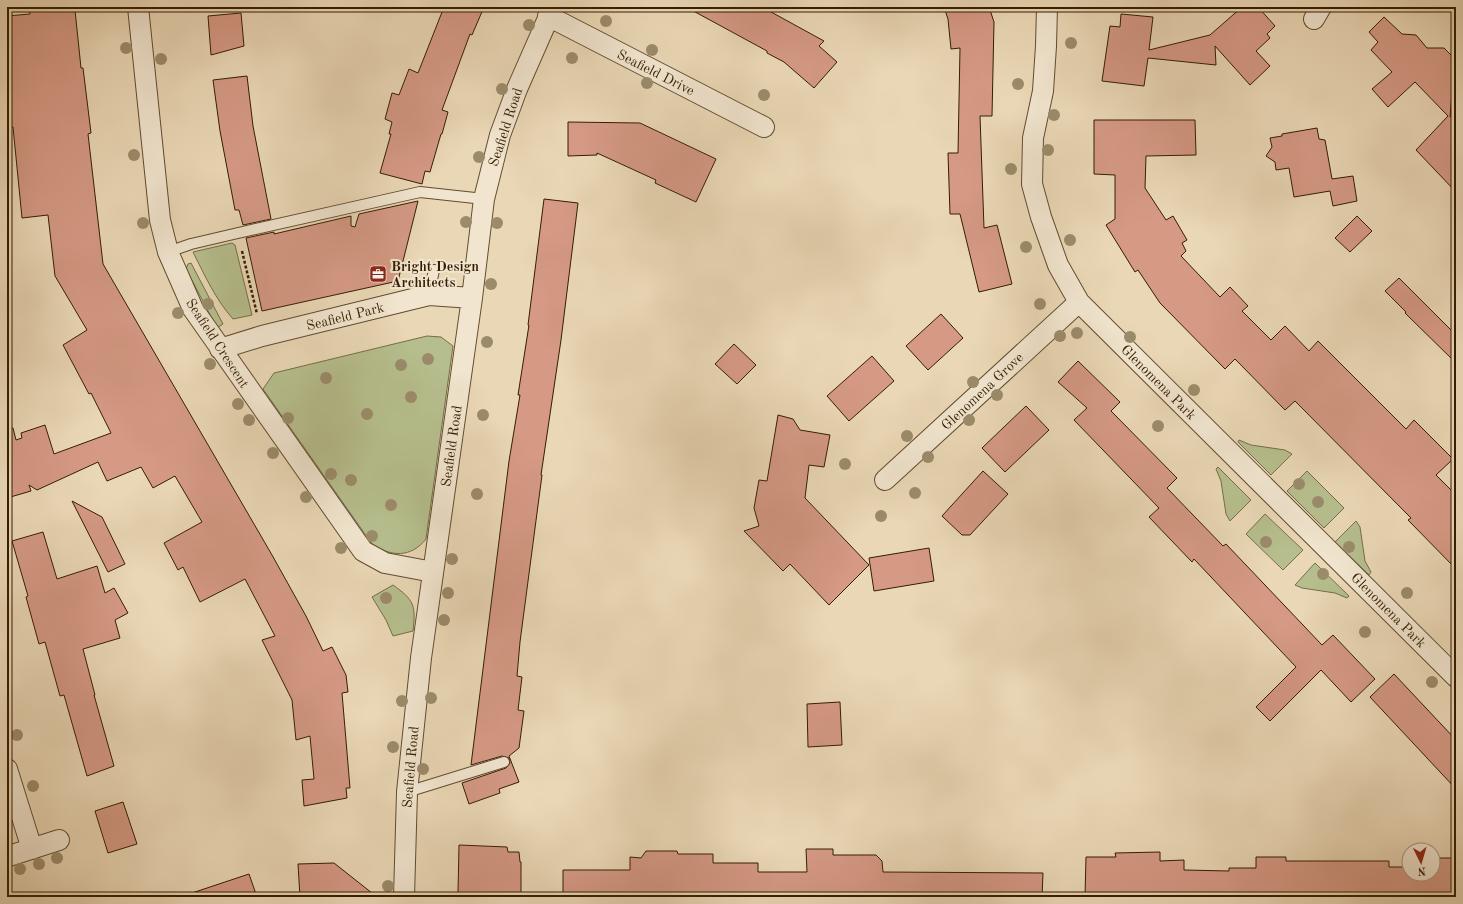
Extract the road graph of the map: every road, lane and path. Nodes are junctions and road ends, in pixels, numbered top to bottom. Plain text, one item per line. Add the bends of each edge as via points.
1 (138, 7) edge
2 (1047, 7) edge
3 (550, 12) edge
4 (764, 127) dead end
5 (484, 199) junction
6 (238, 233) junction
7 (168, 252) junction
8 (434, 270) dead end
9 (429, 295) junction
10 (472, 298) junction
11 (1079, 302) junction
12 (262, 336) junction
13 (220, 349) junction
14 (885, 480) dead end
15 (433, 572) junction
16 (1456, 677) edge
17 (504, 762) dead end
18 (7, 769) edge
19 (407, 792) junction
20 (59, 840) dead end
21 (32, 849) junction
22 (9, 856) dead end
23 (404, 897) edge

1 - 7 street, Seafield Crescent via 160,220
2 - 11 street, Glenomena Park via 1043,90 1033,138 1032,184 1058,265
3 - 4 street, Seafield Drive
3 - 5 street, Seafield Road via 500,135
5 - 6 lane via 442,199 420,192
5 - 10 street, Seafield Road
6 - 7 lane
6 - 12 path
7 - 13 street, Seafield Crescent via 193,309
8 - 9 lane
9 - 10 street, Seafield Park
9 - 12 street, Seafield Park
10 - 15 street, Seafield Road
11 - 14 street, Glenomena Grove
11 - 16 street, Glenomena Park
12 - 13 street, Seafield Park
13 - 15 street, Seafield Crescent via 363,551 385,563
15 - 19 street, Seafield Road
17 - 19 lane
18 - 21 street
19 - 23 street, Seafield Road
20 - 21 street
21 - 22 street

